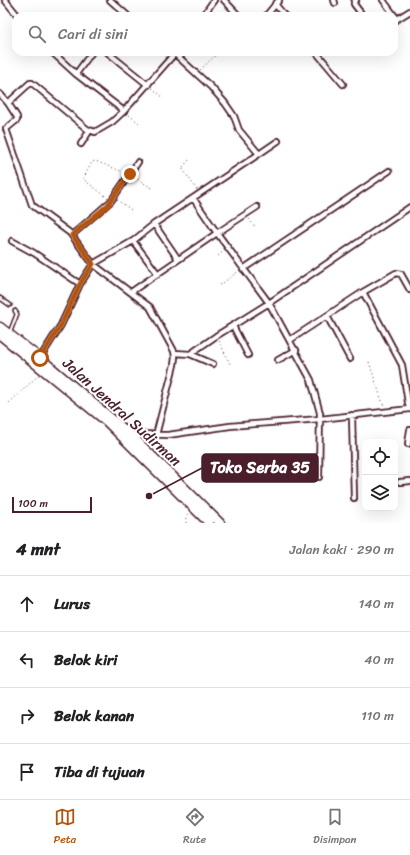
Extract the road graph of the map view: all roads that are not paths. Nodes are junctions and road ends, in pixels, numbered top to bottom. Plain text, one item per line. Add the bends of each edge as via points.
1 (5, 0) edge
2 (110, 0) edge
3 (214, 0) edge
4 (224, 0) edge
5 (279, 0) edge
6 (356, 0) edge
7 (383, 0) edge
8 (275, 4) junction
9 (410, 11) edge
10 (15, 12) edge
11 (124, 12) edge
12 (205, 12) edge
13 (235, 12) edge
14 (269, 12) edge
15 (282, 12) edge
16 (360, 12) edge
17 (390, 12) edge
18 (398, 18) edge
19 (56, 56) edge
20 (89, 56) edge
21 (112, 56) edge
22 (172, 56) edge
23 (177, 56) edge
24 (319, 56) edge
25 (76, 74) junction
26 (343, 84) dead end
27 (148, 85) junction
28 (0, 94) edge
29 (8, 103) junction
30 (124, 111) junction
31 (90, 130) junction
32 (278, 142) dead end
33 (81, 144) dead end
34 (259, 154) junction
35 (138, 162) dead end
36 (389, 171) dead end
37 (193, 198) junction
38 (257, 207) dead end
39 (410, 207) edge
40 (154, 224) junction
41 (217, 233) junction
42 (72, 235) junction
43 (12, 241) dead end
44 (133, 241) junction
45 (178, 259) junction
46 (93, 264) junction
47 (243, 269) junction
48 (158, 274) junction
49 (80, 284) junction
50 (410, 290) edge
51 (131, 292) junction
52 (363, 292) junction
53 (0, 298) edge
54 (269, 303) junction
55 (10, 305) dead end
56 (15, 311) dead end
57 (327, 316) junction
58 (232, 326) junction
59 (0, 327) edge
60 (9, 334) junction
61 (0, 335) edge
62 (290, 340) junction
63 (296, 350) junction
64 (175, 353) junction
65 (190, 354) junction
66 (248, 355) dead end
67 (40, 358) junction
68 (278, 360) dead end
69 (350, 360) dead end
70 (213, 364) dead end
71 (409, 409) edge
72 (352, 415) junction
73 (320, 419) junction
74 (119, 429) junction
75 (410, 430) edge
76 (156, 435) junction
77 (129, 438) junction
78 (408, 444) dead end
79 (319, 477) dead end
80 (410, 481) edge
81 (400, 482) dead end
82 (354, 498) dead end
83 (210, 523) edge
84 (220, 523) edge

1 - 10 street
2 - 11 street
3 - 12 street
4 - 13 street
5 - 8 street
6 - 16 street via 354,4
7 - 17 street
8 - 14 street
8 - 15 street
9 - 18 street
19 - 25 street
20 - 25 street
21 - 27 street
22 - 27 street
23 - 34 street via 225,103 234,116 239,130
24 - 26 street
25 - 30 street
27 - 30 street
28 - 29 street
29 - 31 street via 32,83
29 - 42 street via 17,118 6,129 30,202
30 - 31 street via 98,132
31 - 33 street
32 - 34 street
34 - 37 street
35 - 42 street via 112,199
36 - 47 street
37 - 40 street
37 - 41 street
38 - 41 street
39 - 54 street
40 - 44 street
40 - 45 street
41 - 45 street
41 - 47 street
42 - 46 street
43 - 49 street
44 - 46 street
44 - 48 street
45 - 48 street
46 - 49 street
46 - 51 street
47 - 54 street
48 - 51 street
49 - 67 street via 61,325
50 - 52 street via 401,274 396,273
51 - 64 street via 147,304
52 - 57 street
52 - 71 street via 402,365
53 - 55 lane
54 - 58 street
54 - 62 street
56 - 60 lane via 17,314
57 - 62 street
57 - 69 street
58 - 65 street
58 - 66 street
59 - 60 highway, Jalan Jendral Sudirman
60 - 67 highway, Jalan Jendral Sudirman
61 - 74 highway, Jalan Jendral Sudirman
62 - 63 street
63 - 68 street
63 - 73 street via 311,380 320,410
64 - 65 street
64 - 76 street
65 - 70 street
67 - 74 highway, Jalan Jendral Sudirman
71 - 72 street
72 - 73 street
72 - 82 street
73 - 76 street
73 - 79 street
74 - 77 highway, Jalan Jendral Sudirman
75 - 78 street
76 - 77 street via 141,434
77 - 83 highway, Jalan Jendral Sudirman
77 - 84 highway, Jalan Jendral Sudirman
80 - 81 street

